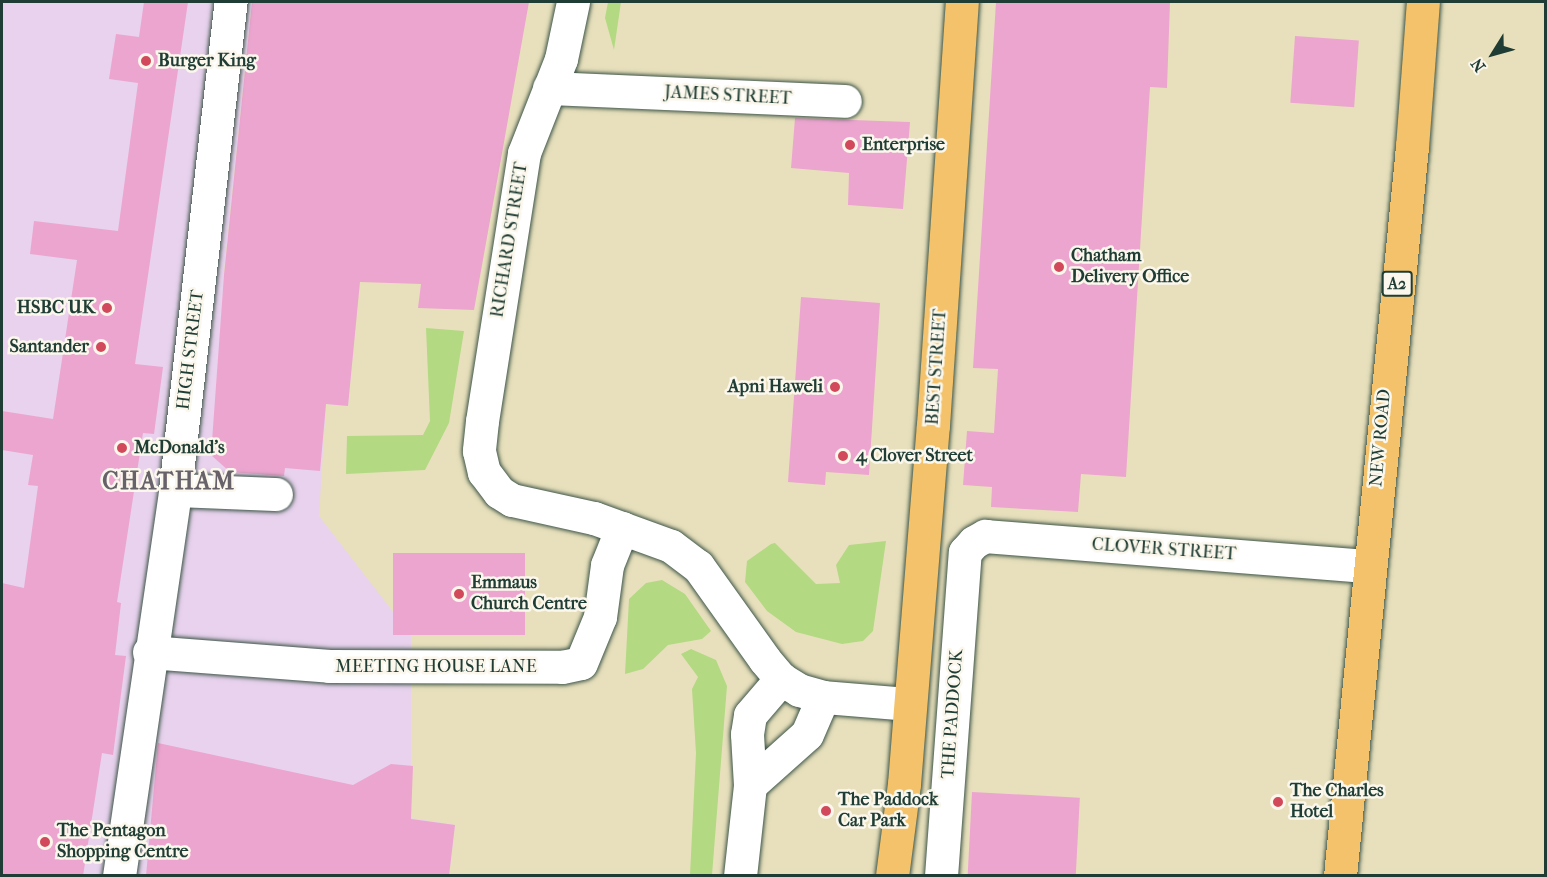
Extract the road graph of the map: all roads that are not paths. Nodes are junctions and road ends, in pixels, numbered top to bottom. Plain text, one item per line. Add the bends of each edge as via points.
1 (231, 2) edge
2 (573, 2) edge
3 (962, 2) edge
4 (1423, 2) edge
5 (555, 74) junction
6 (845, 101) dead end
7 (175, 490) junction
8 (276, 494) dead end
9 (622, 528) junction
10 (965, 552) joint
11 (1369, 566) junction
12 (149, 652) junction
13 (781, 679) junction
14 (823, 697) junction
15 (909, 704) junction
16 (750, 785) junction
17 (119, 876) edge
18 (740, 876) edge
19 (892, 876) edge
20 (940, 876) edge
21 (1340, 876) edge

1 - 7 street, HIGH STREET
2 - 5 street, RICHARD STREET
3 - 15 main road, BEST STREET
4 - 11 main road, NEW ROAD / A2
5 - 6 street, JAMES STREET via 600,72 612,90
5 - 9 street, RICHARD STREET via 524,153 479,443 482,467 490,483 512,500
7 - 8 street
7 - 12 street, HIGH STREET
9 - 12 street, MEETING HOUSE LANE via 607,565 600,617 581,663 562,667 329,666
9 - 13 street via 672,546 698,566
10 - 11 street, CLOVER STREET via 985,536
10 - 20 street, THE PADDOCK
11 - 21 main road, NEW ROAD / A2
12 - 17 street, HIGH STREET
13 - 14 street
13 - 16 street via 750,715
14 - 15 street
14 - 16 street via 807,734
15 - 19 main road, BEST STREET
16 - 18 street

